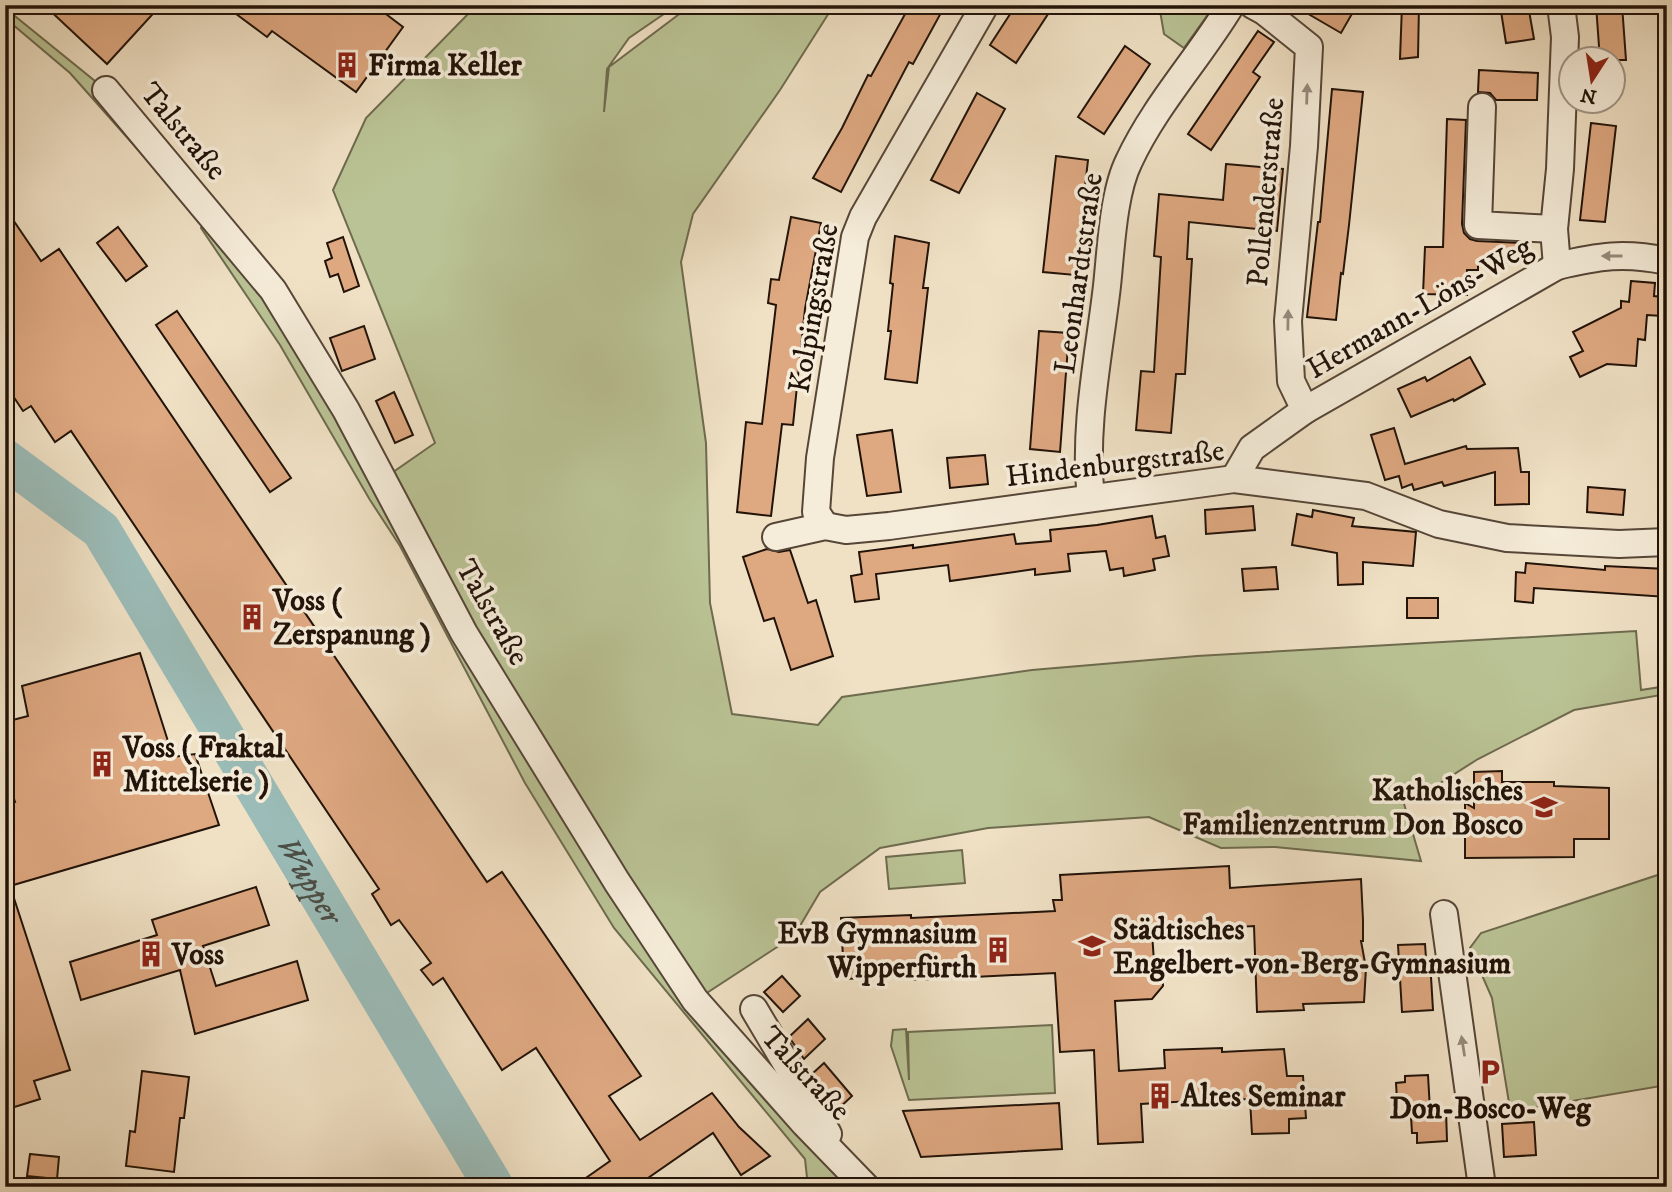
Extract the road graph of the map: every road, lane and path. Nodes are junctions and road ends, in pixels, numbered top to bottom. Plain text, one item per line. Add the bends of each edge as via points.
1 (985, 5) edge
2 (1231, 5) edge
3 (1253, 5) edge
4 (1561, 5) edge
5 (106, 90) dead end
6 (1482, 107) dead end
7 (1554, 229) junction
8 (1667, 261) edge
9 (1557, 265) junction
10 (1305, 410) junction
11 (1234, 479) junction
12 (1091, 498) junction
13 (825, 526) junction
14 (776, 537) dead end
15 (1667, 541) edge
16 (1444, 914) dead end
17 (754, 1009) dead end
18 (837, 1155) junction
19 (866, 1187) edge
20 (1482, 1187) edge

1 - 13 street, Kolpingstraße via 855,237 820,458 816,512
2 - 12 street, Leonhardtstraße via 1128,162 1117,201 1090,425
10 -> 3 street, Pollenderstraße via 1291,381 1287,321 1309,47
4 - 7 street via 1564,76
5 - 18 street, Talstraße via 273,290 346,410 464,633 695,1000
6 - 7 street via 1478,225
7 - 9 street
8 -> 9 street, Hermann-Löns-Weg via 1601,256
9 - 10 street, Hermann-Löns-Weg
10 - 11 street, Hermann-Löns-Weg via 1252,448
11 - 12 street, Hindenburgstraße
11 - 15 street, Hindenburgstraße via 1366,496 1440,524 1507,538 1619,544
12 - 13 street, Hindenburgstraße via 889,526 846,530
13 - 14 street, Hindenburgstraße
20 -> 16 street
17 - 18 street, Talstraße via 822,1121
18 - 19 street, Talstraße

